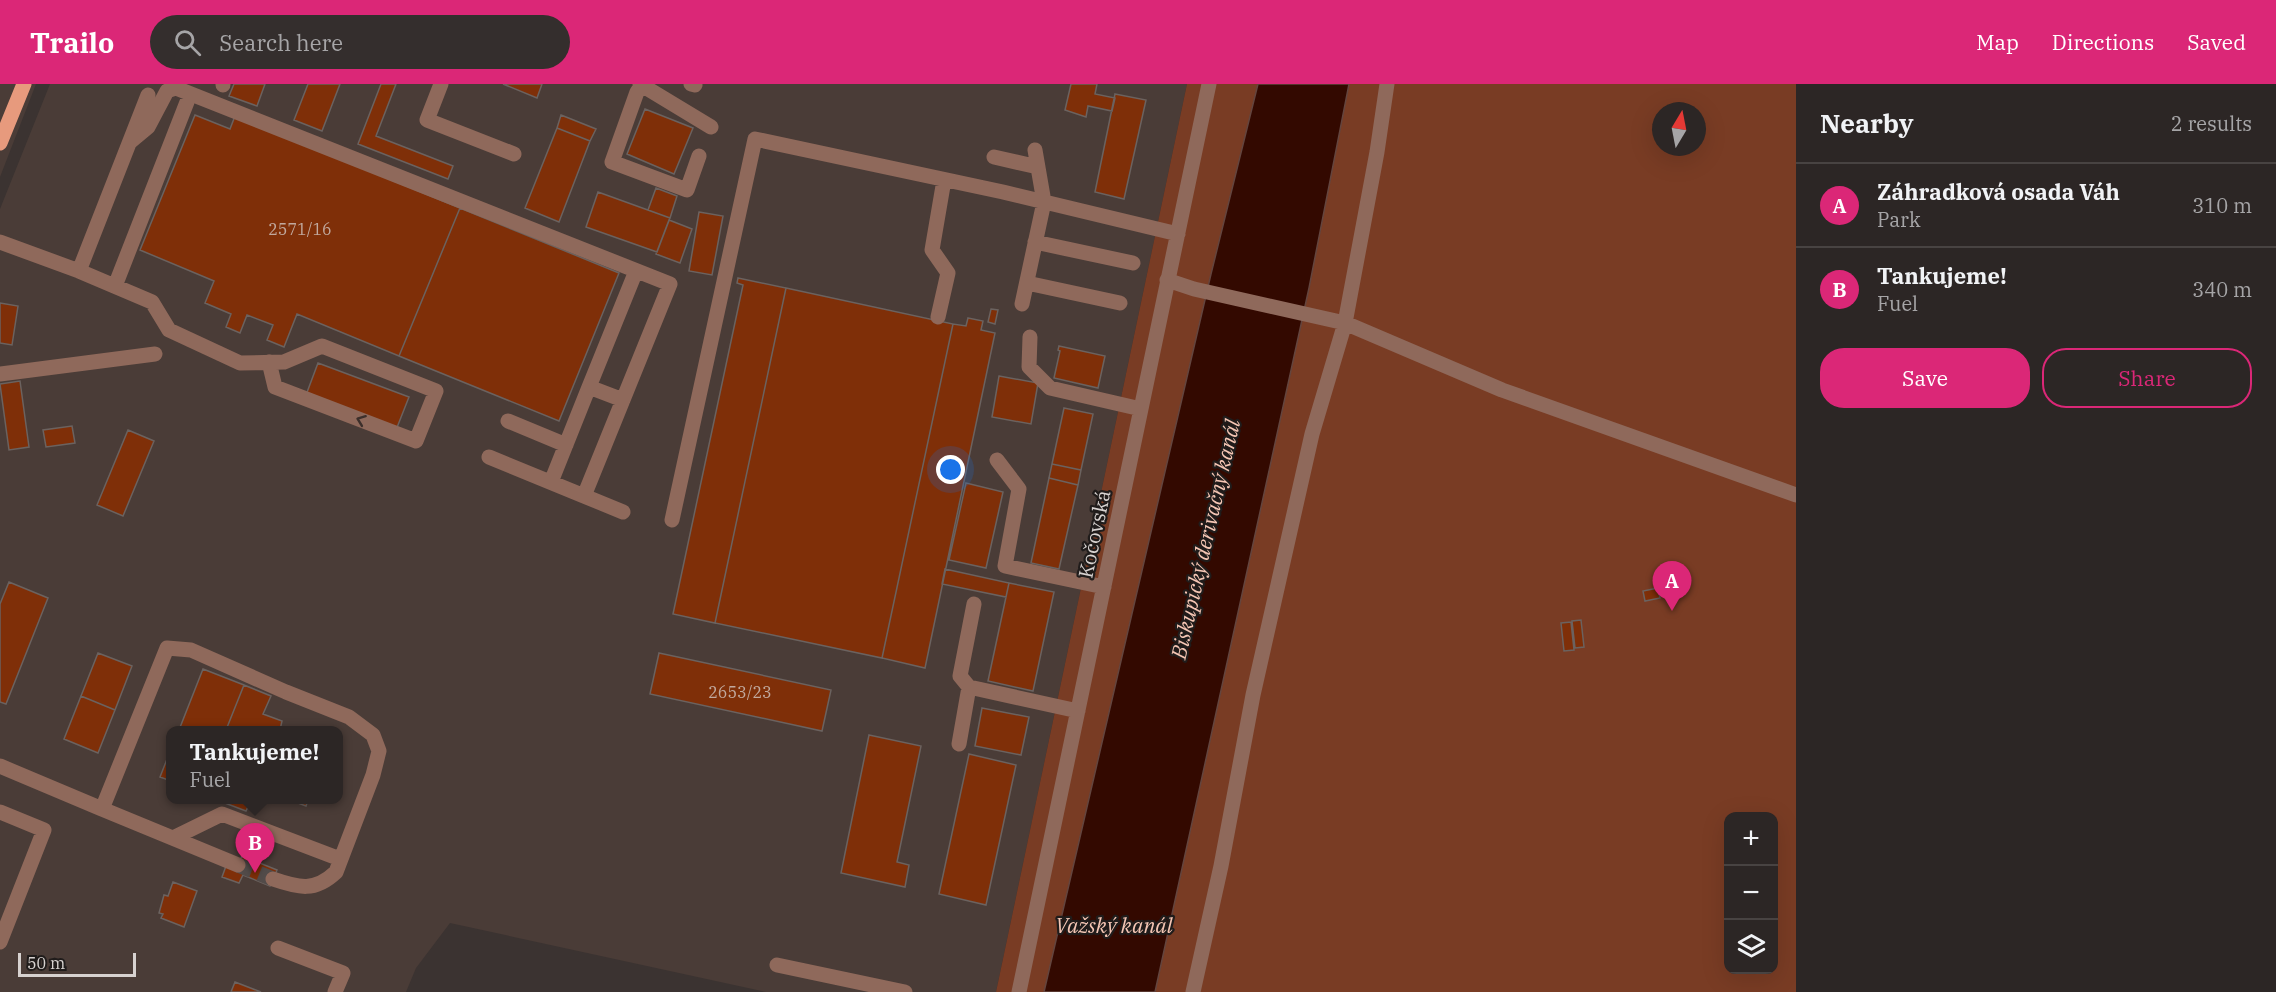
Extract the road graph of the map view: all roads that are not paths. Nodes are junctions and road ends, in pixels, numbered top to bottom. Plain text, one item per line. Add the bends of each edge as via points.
1 (24, 84) edge
2 (441, 84) edge
3 (1209, 84) edge
4 (1387, 84) edge
5 (641, 85) edge
6 (148, 95) dead end
7 (188, 102) dead end
8 (4, 121) edge
9 (711, 127) dead end
10 (131, 137) junction
11 (0, 143) edge
12 (1035, 150) dead end
13 (514, 154) dead end
14 (699, 156) dead end
15 (994, 157) dead end
16 (1038, 167) junction
17 (944, 180) junction
18 (1044, 202) junction
19 (1178, 234) junction
20 (0, 242) edge
21 (1035, 242) junction
22 (1133, 263) dead end
23 (79, 270) junction
24 (636, 271) junction
25 (1167, 280) junction
26 (1026, 283) junction
27 (115, 286) junction
28 (1120, 303) dead end
29 (1022, 304) dead end
30 (938, 317) dead end
31 (1345, 323) junction
32 (1030, 337) dead end
33 (155, 354) dead end
34 (269, 362) junction
35 (0, 374) edge
36 (590, 387) junction
37 (623, 400) junction
38 (1141, 409) junction
39 (508, 421) dead end
40 (566, 445) junction
41 (489, 457) dead end
42 (997, 460) dead end
43 (550, 482) junction
44 (1796, 495) edge
45 (584, 496) junction
46 (622, 512) dead end
47 (672, 520) dead end
48 (1104, 588) junction
49 (974, 604) dead end
50 (969, 687) junction
51 (1078, 711) junction
52 (959, 744) dead end
53 (0, 766) edge
54 (102, 809) junction
55 (0, 812) edge
56 (173, 838) junction
57 (340, 860) junction
58 (238, 865) tunnel mouth
59 (273, 879) tunnel mouth
60 (0, 942) edge
61 (278, 948) dead end
62 (777, 965) dead end
63 (335, 992) edge
64 (905, 992) edge
65 (1020, 992) edge
66 (1193, 992) edge

1 - 8 main road
2 - 13 street via 427,120
3 - 19 street, Kočovská
4 - 31 street
5 - 9 street
5 - 14 street via 612,162 687,190
6 - 10 street
7 - 27 street
8 - 11 main road
10 - 23 street
10 - 24 street via 148,127 167,90 176,88
12 - 16 street
15 - 16 street
16 - 18 street
17 - 18 street
17 - 30 street via 932,250 948,273
17 - 47 street via 755,139
18 - 19 street
18 - 21 street
19 - 25 street, Kočovská
20 - 23 street
21 - 22 street
21 - 26 street
23 - 27 street
24 - 36 street
24 - 37 street via 669,284
25 - 31 street via 1194,290
25 - 38 street, Kočovská
26 - 28 street
26 - 29 street
27 - 34 street via 152,302 169,330 240,363
31 - 44 street via 1502,390
31 - 66 street via 1312,434 1253,695
32 - 38 street via 1029,367 1050,388
33 - 35 street
34 -> 34 street via 284,362 322,346 436,391 416,441 275,387
36 - 37 street
36 - 40 street
37 - 45 street
38 - 48 street, Kočovská
39 - 40 street
40 - 43 street
41 - 43 street
42 - 48 street via 1019,489 1005,566
43 - 45 street
45 - 46 street
48 - 51 street, Kočovská
49 - 50 street via 960,676
50 - 51 street
50 - 52 street
51 - 65 street, Kočovská
53 - 54 street
54 - 56 street
54 - 57 street via 167,648 191,650 349,717 373,735 379,751
55 - 60 street via 44,830
56 - 57 street via 222,814
56 - 58 street
57 - 59 street via 336,872 315,886
61 - 63 street via 343,973
62 - 64 street

